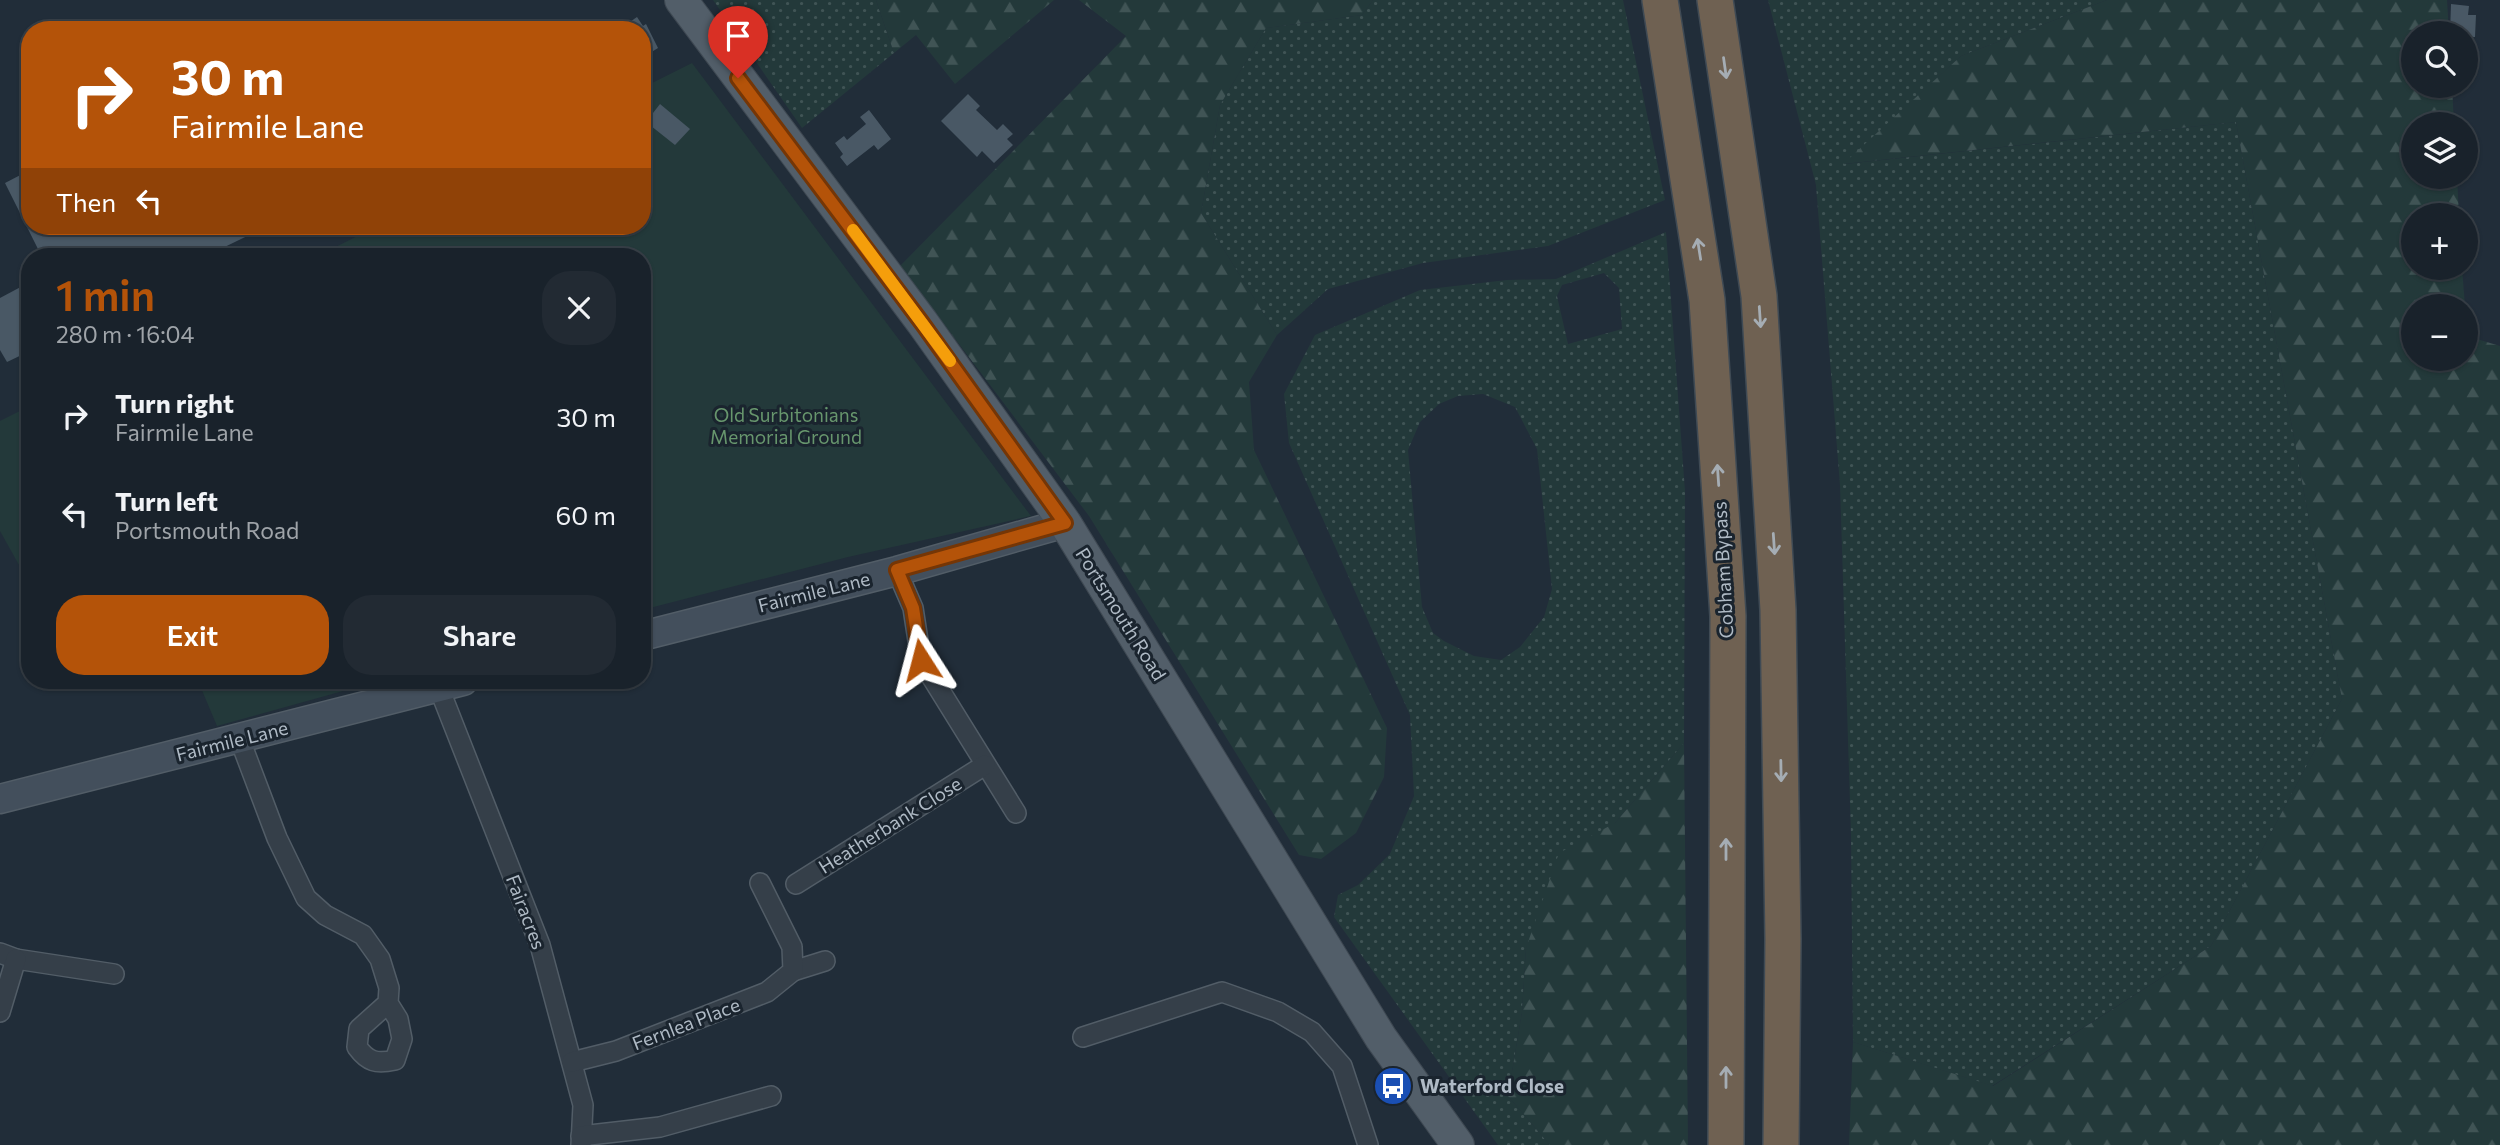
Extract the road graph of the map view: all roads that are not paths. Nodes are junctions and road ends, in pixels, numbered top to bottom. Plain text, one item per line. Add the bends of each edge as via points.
1 (681, 0) edge
2 (1660, 0) edge
3 (1715, 0) edge
4 (1065, 523) junction
5 (897, 570) junction
6 (651, 634) edge
7 (432, 689) edge
8 (453, 689) edge
9 (240, 740) junction
10 (985, 765) junction
11 (1, 798) edge
12 (1016, 813) dead end
13 (760, 883) dead end
14 (796, 884) dead end
15 (8, 956) edge
16 (825, 961) dead end
17 (793, 971) junction
18 (114, 974) dead end
19 (388, 1003) dead end
20 (0, 1012) edge
21 (1083, 1037) dead end
22 (572, 1062) junction
23 (771, 1096) dead end
24 (581, 1140) edge
25 (1368, 1145) edge
26 (1458, 1145) edge
27 (1726, 1145) edge
28 (1781, 1145) edge

1 - 4 main road, Portsmouth Road
27 -> 2 highway, Cobham Bypass via 1728,617 1707,300
3 -> 28 highway via 1759,296 1778,596
4 - 5 street, Fairmile Lane
4 - 26 main road, Portsmouth Road via 1381,1038
5 - 6 street, Fairmile Lane
5 - 10 street via 913,608 921,660
7 - 9 street, Fairmile Lane
8 - 22 street, Fairacres via 540,945
9 - 11 street, Fairmile Lane
9 - 19 street via 277,838 306,898 324,915 363,935 380,959 389,988
10 - 12 street
10 - 14 street, Heatherbank Close
13 - 17 street via 792,947
15 - 18 street
15 - 20 street
16 - 17 street, Fernlea Place
17 - 22 street, Fernlea Place via 767,992 617,1051
21 - 25 street via 1222,992 1278,1012 1312,1032 1342,1066
22 - 24 street, Fairacres via 583,1105
23 - 24 street via 660,1127

